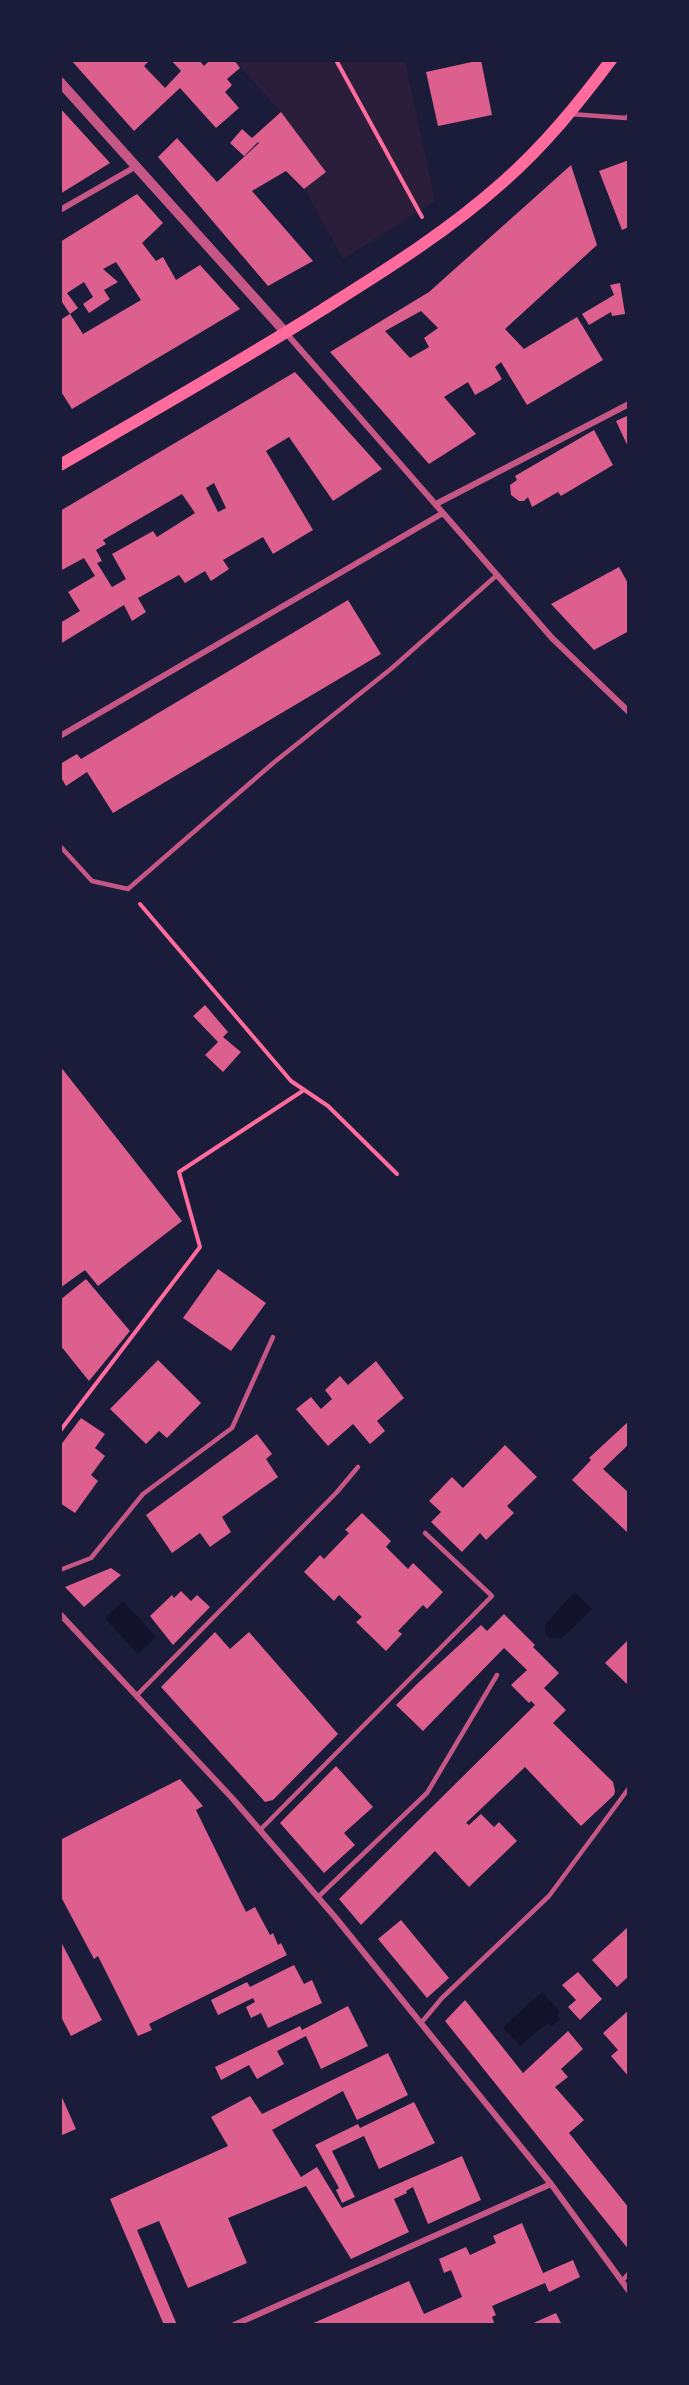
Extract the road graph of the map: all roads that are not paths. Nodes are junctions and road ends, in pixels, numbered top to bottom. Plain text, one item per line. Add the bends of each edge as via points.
1 (611, 60) edge
2 (60, 82) edge
3 (570, 114) junction
4 (629, 115) edge
5 (135, 167) junction
6 (60, 210) edge
7 (286, 333) junction
8 (629, 404) edge
9 (60, 465) edge
10 (436, 504) junction
11 (443, 513) junction
12 (497, 575) junction
13 (629, 712) edge
14 (60, 736) edge
15 (60, 846) edge
16 (273, 1337) dead end
17 (358, 1467) dead end
18 (425, 1533) dead end
19 (60, 1570) edge
20 (60, 1614) edge
21 (497, 1675) dead end
22 (136, 1696) junction
23 (629, 1788) edge
24 (260, 1830) junction
25 (318, 1897) junction
26 (421, 2023) junction
27 (551, 2184) junction
28 (629, 2273) edge
29 (622, 2281) junction
30 (629, 2291) edge
31 (234, 2325) edge

1 - 3 main road
2 - 5 street
3 - 4 lane via 626,118
3 - 7 main road via 503,182 433,238
5 - 6 street
5 - 7 street
7 - 9 main road
7 - 10 street
8 - 10 street
10 - 11 street
11 - 12 street
11 - 14 street
12 - 13 street via 552,638
12 - 15 lane via 128,889 92,881
16 - 19 lane via 232,1428 143,1494 92,1558
17 - 22 lane
18 - 24 lane via 492,1596
20 - 22 street
21 - 25 lane via 427,1793
22 - 24 street
23 - 26 lane via 549,1896
24 - 25 street
25 - 26 street
26 - 27 street
27 - 29 street
27 - 31 street
28 - 29 lane
29 - 30 street

